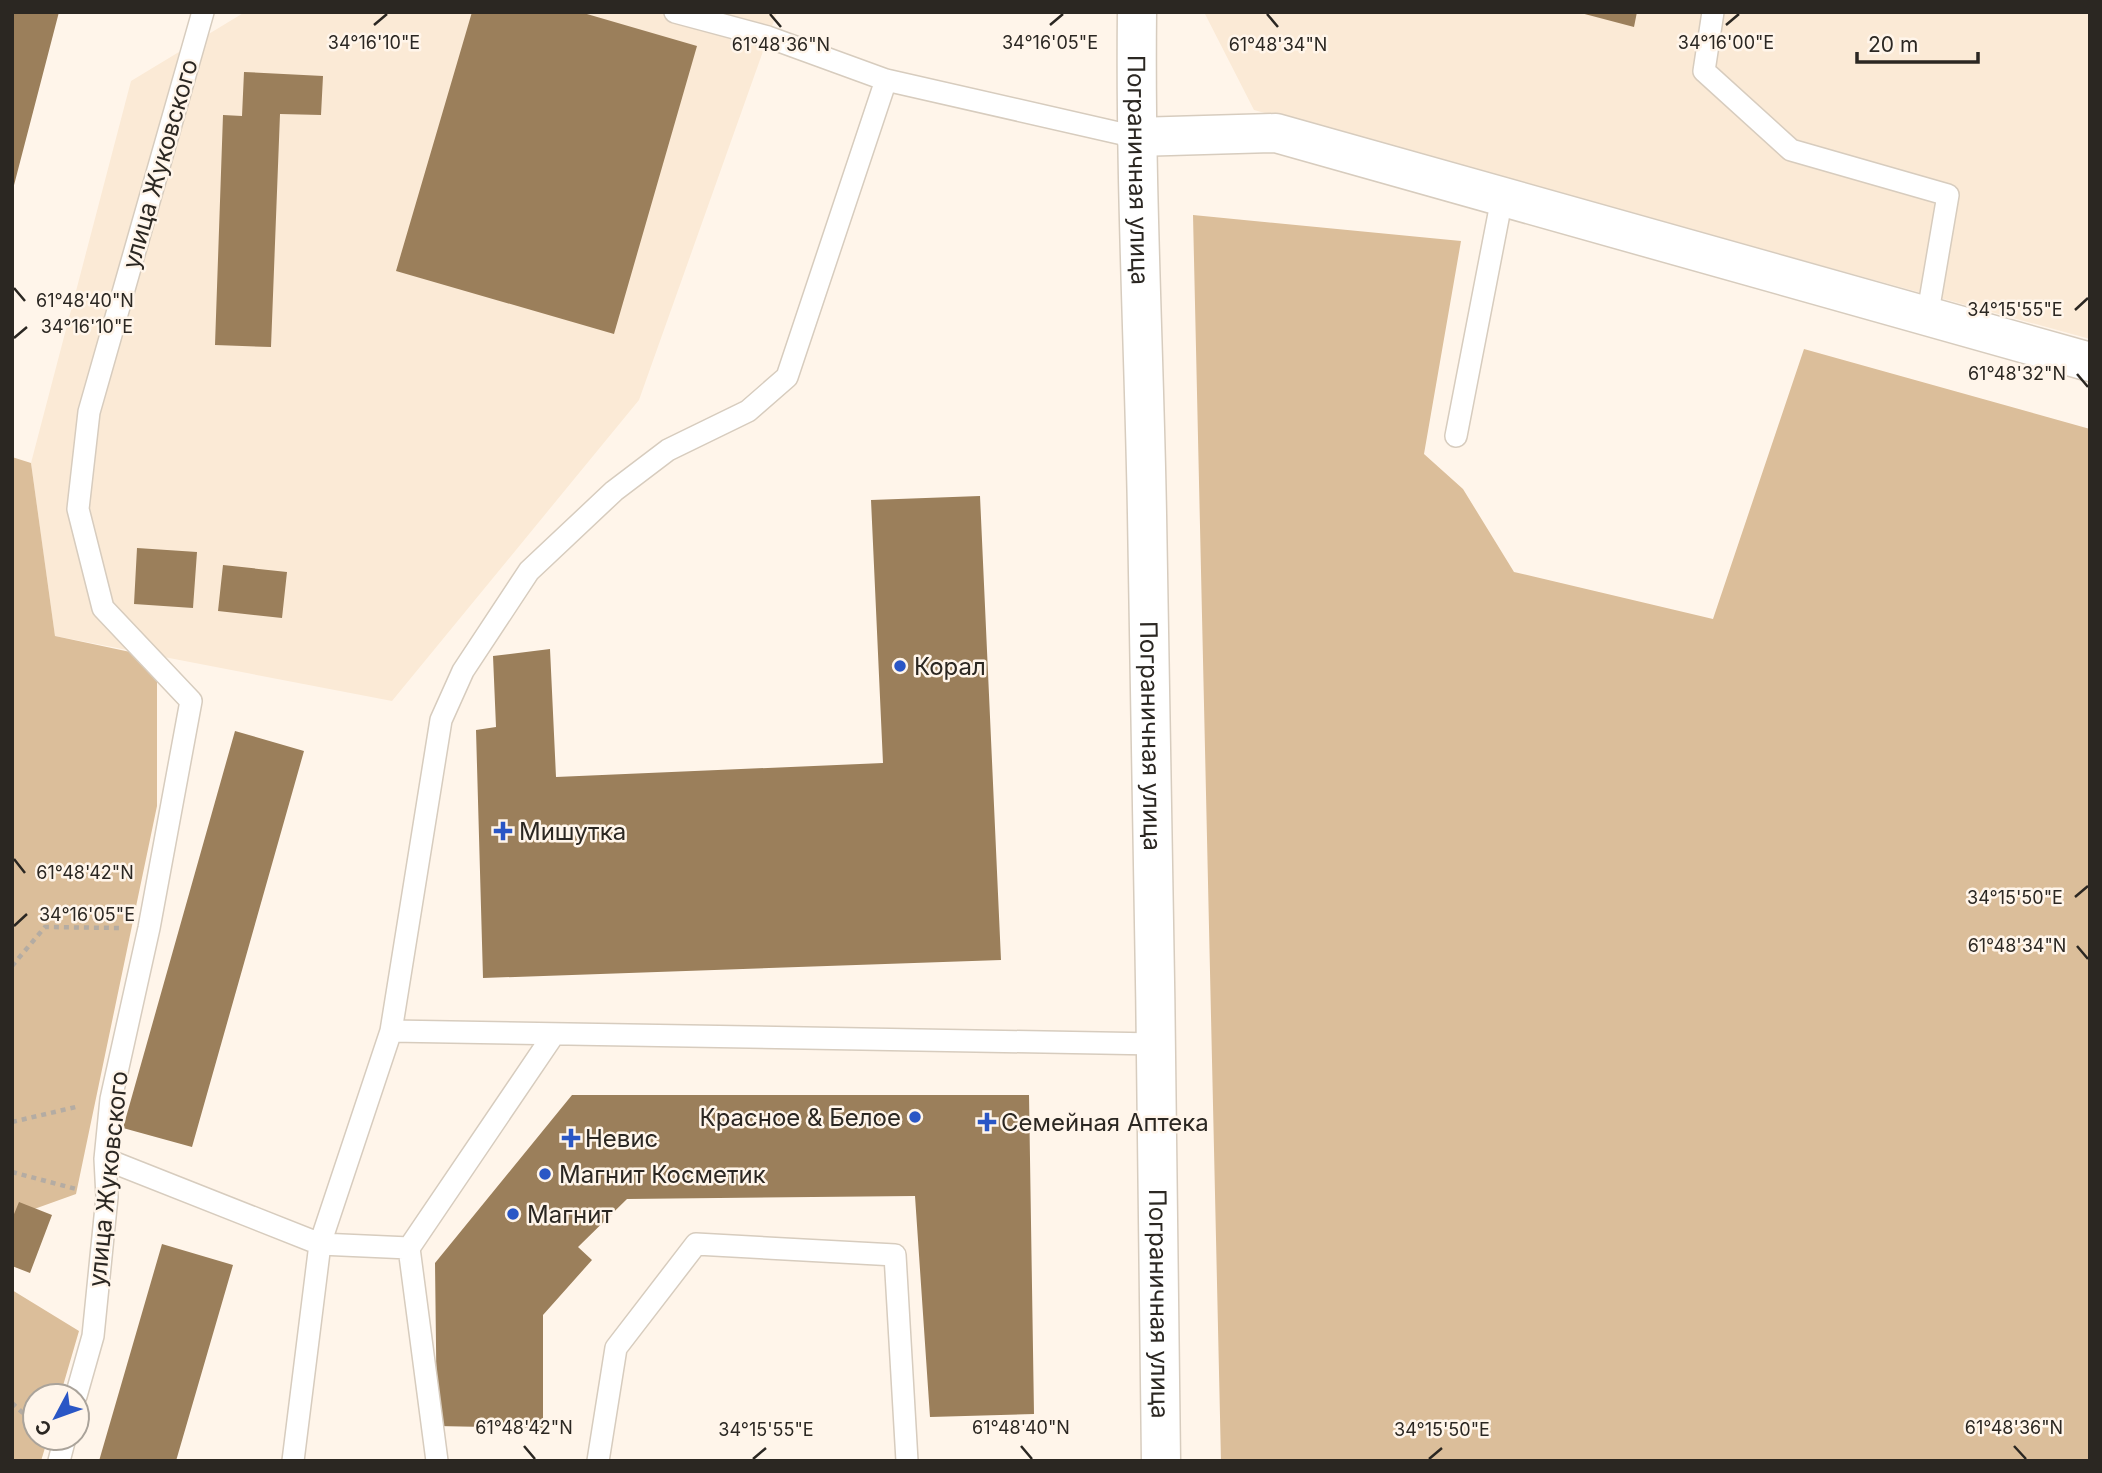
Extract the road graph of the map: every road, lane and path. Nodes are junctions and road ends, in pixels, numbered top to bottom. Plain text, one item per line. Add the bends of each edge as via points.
1 (203, 12) edge
2 (675, 12) edge
3 (1138, 12) edge
4 (1713, 12) edge
5 (886, 79) junction
6 (1136, 137) junction
7 (1502, 198) junction
8 (1927, 318) junction
9 (2090, 362) edge
10 (1456, 436) dead end
11 (149, 928) junction
12 (12, 966) edge
13 (391, 1031) junction
14 (554, 1034) junction
15 (1157, 1044) junction
16 (111, 1099) junction
17 (12, 1122) edge
18 (106, 1159) junction
19 (12, 1172) edge
20 (107, 1198) junction
21 (320, 1244) junction
22 (409, 1248) junction
23 (80, 1382) edge
24 (293, 1461) edge
25 (437, 1461) edge
26 (597, 1461) edge
27 (907, 1461) edge
28 (1161, 1461) edge

1 - 11 lane, улица Жуковского via 89,412 78,509 103,608 191,701
2 - 5 lane via 768,37
3 - 6 street, Пограничная улица
4 - 8 lane via 1704,71 1791,150 1948,195
5 - 6 lane
5 - 13 lane via 787,377 748,411 668,450 614,491 529,571 463,671 441,720
6 - 7 street via 1276,133
6 - 15 street, Пограничная улица
7 - 8 street
7 - 10 lane
8 - 9 street
11 - 12 path via 45,927
11 - 16 lane, улица Жуковского
13 - 14 lane
13 - 21 lane
14 - 15 lane
14 - 22 lane
15 - 28 street, Пограничная улица
16 - 17 path
16 - 18 lane, улица Жуковского
18 - 20 lane, улица Жуковского
18 - 21 lane
19 - 20 path
20 - 23 lane, улица Жуковского via 93,1336
21 - 22 lane
21 - 24 lane
22 - 25 lane
26 - 27 lane via 616,1348 696,1244 895,1255

